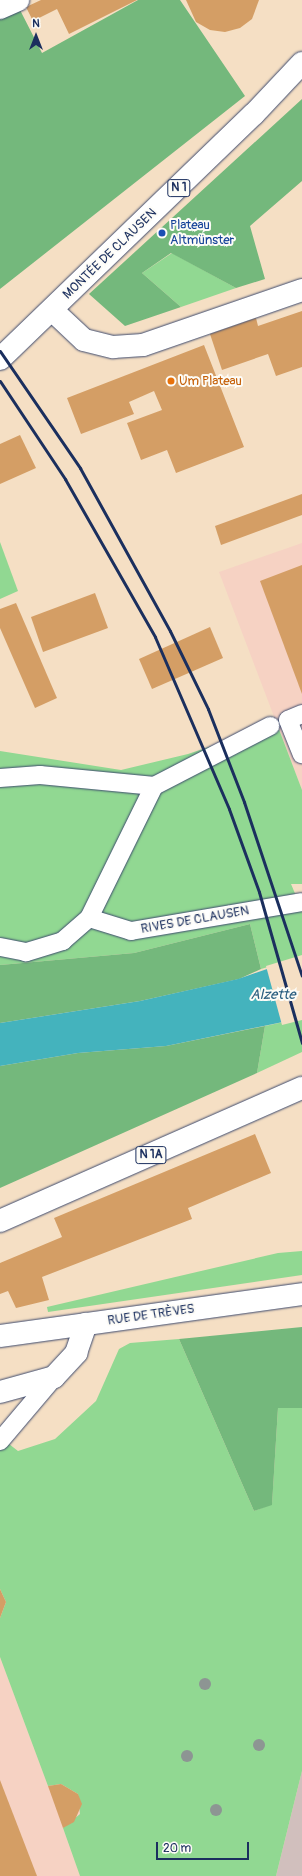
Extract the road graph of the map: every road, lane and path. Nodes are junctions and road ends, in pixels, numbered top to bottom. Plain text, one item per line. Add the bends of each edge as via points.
1 (18, 0) edge
2 (0, 8) edge
3 (302, 63) edge
4 (302, 290) edge
5 (52, 310) junction
6 (0, 359) edge
7 (302, 714) edge
8 (270, 726) dead end
9 (302, 754) edge
10 (0, 778) edge
11 (154, 786) junction
12 (302, 902) edge
13 (90, 918) junction
14 (0, 948) edge
15 (302, 1088) edge
16 (0, 1221) edge
17 (302, 1294) edge
18 (86, 1324) junction
19 (0, 1336) edge
20 (54, 1377) junction
21 (0, 1392) edge
22 (0, 1441) edge

1 - 2 main road
3 - 5 main road, MONTÉE DE CLAUSEN / N 1 via 254,114
4 - 5 main road via 143,345 113,347 84,340
5 - 6 main road, MONTÉE DE CLAUSEN / N 1
7 - 9 lane via 288,720
8 - 11 lane
10 - 11 lane via 40,775
11 - 13 lane
12 - 13 lane, RIVES DE CLAUSEN via 131,931
13 - 14 lane via 62,941 26,952
15 - 16 main road, N 1A
17 - 18 main road, RUE DE TRÈVES
18 - 19 main road, RUE DE TRÈVES
18 - 20 main road via 76,1353
20 - 21 main road
20 - 22 lane

